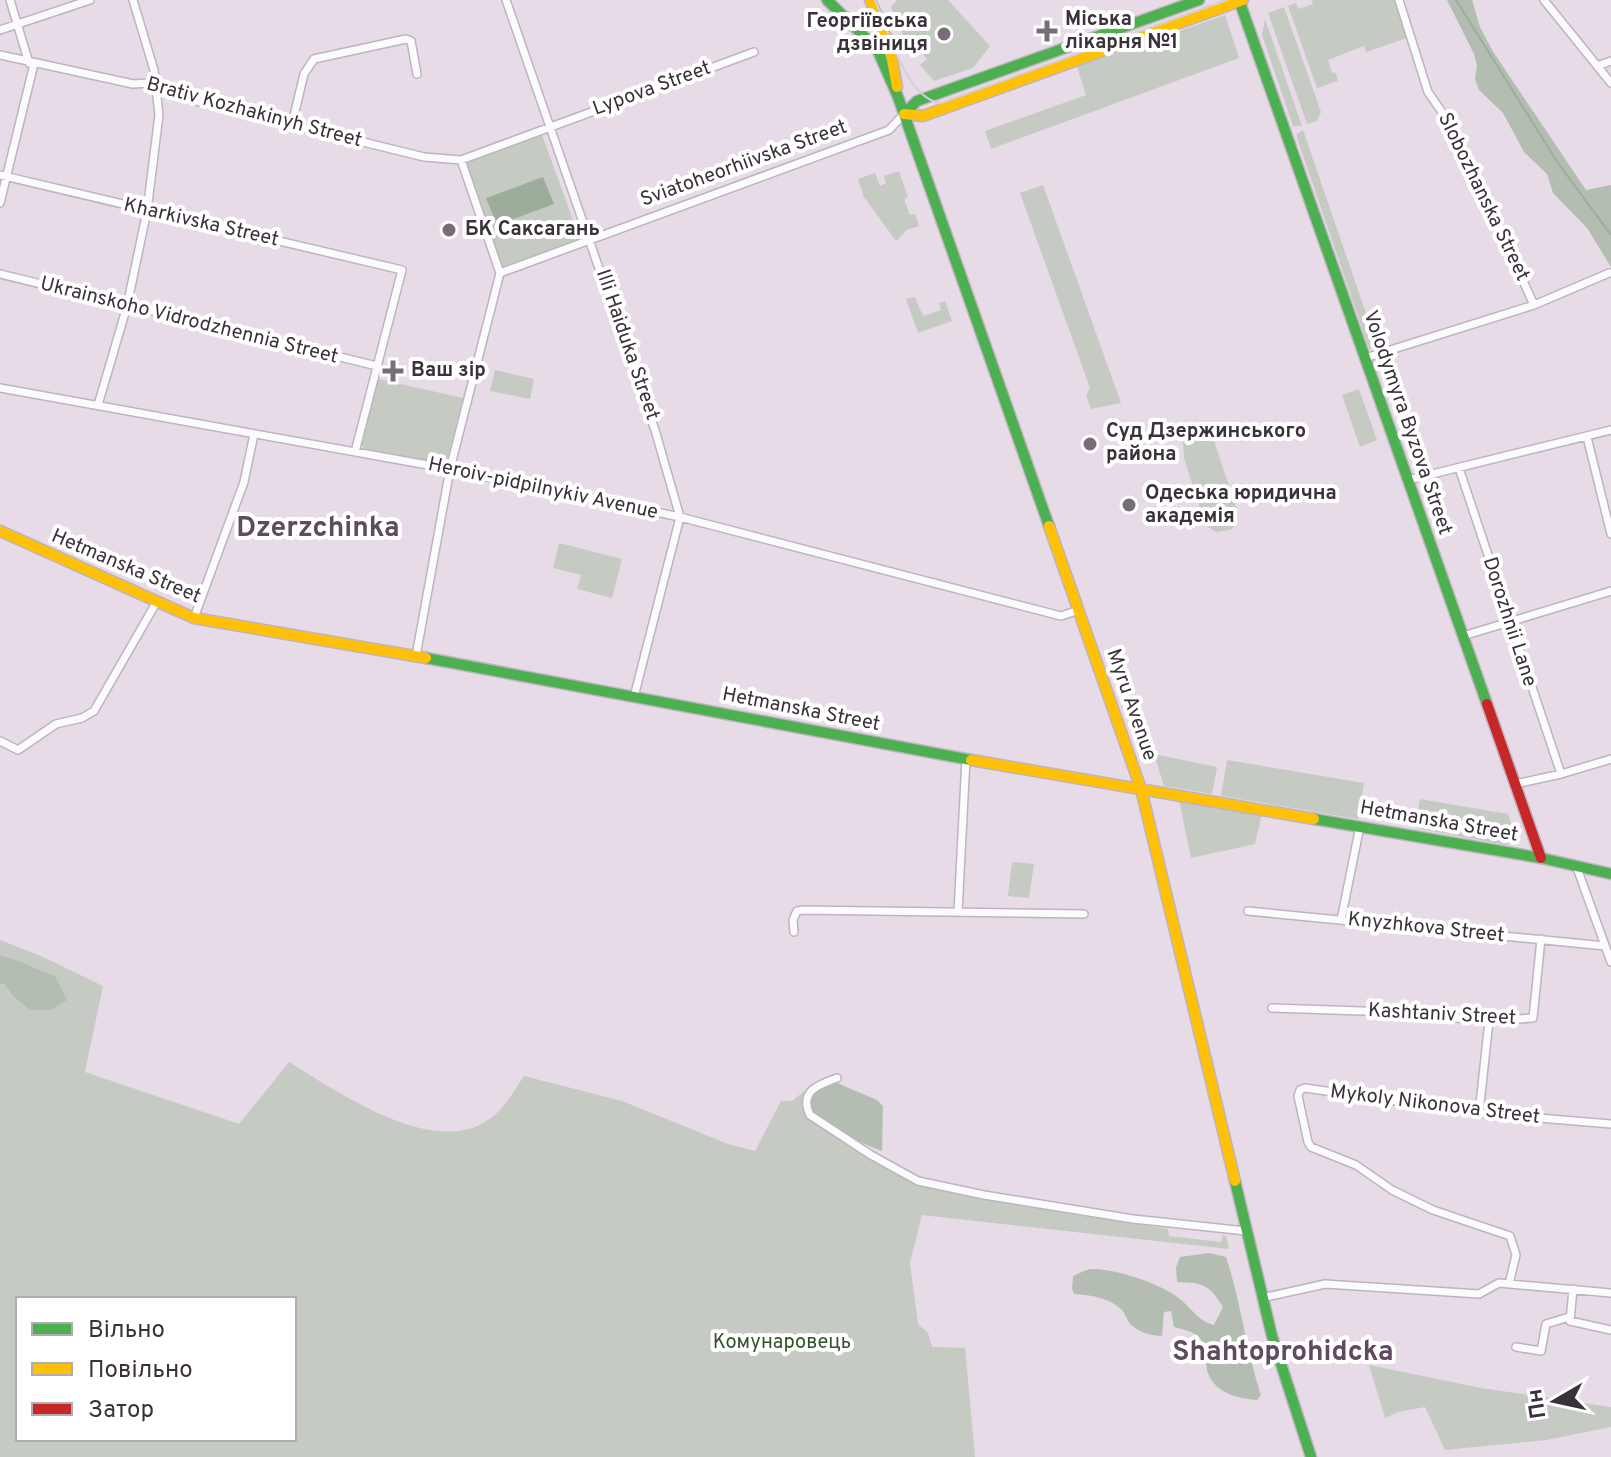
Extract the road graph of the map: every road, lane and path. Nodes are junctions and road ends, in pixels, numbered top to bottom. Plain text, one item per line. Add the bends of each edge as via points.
1 (10, 0) edge
2 (90, 0) edge
3 (133, 0) edge
4 (508, 0) edge
5 (827, 0) edge
6 (870, 0) edge
7 (1199, 0) edge
8 (1240, 0) edge
9 (1399, 0) edge
10 (1544, 0) edge
11 (19, 25) junction
12 (0, 30) edge
13 (754, 52) dead end
14 (0, 55) edge
15 (1611, 61) edge
16 (31, 63) junction
17 (1597, 66) junction
18 (417, 74) dead end
19 (1611, 83) edge
20 (157, 85) junction
21 (898, 97) junction
22 (904, 114) junction
23 (292, 124) junction
24 (549, 127) junction
25 (461, 160) junction
26 (3, 176) edge
27 (0, 203) edge
28 (147, 211) junction
29 (591, 240) junction
30 (500, 273) junction
31 (1609, 273) edge
32 (0, 274) edge
33 (1534, 305) junction
34 (127, 306) junction
35 (1365, 358) junction
36 (377, 366) junction
37 (0, 388) edge
38 (98, 405) junction
39 (1611, 430) edge
40 (254, 434) junction
41 (1587, 437) junction
42 (355, 452) junction
43 (1459, 468) junction
44 (450, 469) junction
45 (1408, 480) junction
46 (680, 517) junction
47 (0, 531) edge
48 (1611, 534) edge
49 (1611, 591) edge
50 (156, 603) junction
51 (1079, 610) junction
52 (194, 618) junction
53 (1509, 623) junction
54 (1463, 636) junction
55 (416, 656) junction
56 (634, 697) junction
57 (0, 741) edge
58 (966, 759) junction
59 (1611, 759) edge
60 (1561, 774) junction
61 (1515, 784) junction
62 (1141, 789) junction
63 (1360, 826) junction
64 (1541, 858) junction
65 (1577, 868) junction
66 (1611, 874) edge
67 (1248, 911) dead end
68 (958, 912) junction
69 (1084, 914) dead end
70 (1341, 920) junction
71 (794, 932) dead end
72 (1541, 939) junction
73 (1605, 946) junction
74 (1611, 962) edge
75 (1272, 1008) dead end
76 (1489, 1021) junction
77 (837, 1078) dead end
78 (1479, 1113) junction
79 (1611, 1124) edge
80 (1246, 1231) junction
81 (1509, 1284) junction
82 (1573, 1289) junction
83 (1611, 1293) edge
84 (1262, 1298) junction
85 (1569, 1317) junction
86 (1611, 1330) edge
87 (1516, 1347) dead end
88 (1311, 1457) edge

1 - 11 street
2 - 11 street
3 - 20 street
4 - 24 street, Illi Haiduka Street
5 - 21 street, Myru Avenue via 877,49
6 - 21 street via 889,44
7 - 22 street, Sviatoheorhiivska Street via 917,101
8 - 22 street, Sviatoheorhiivska Street via 923,116
8 - 35 street, Volodymyra Byzova Street
9 - 33 street, Slobozhanska Street via 1428,92 1455,131
10 - 17 street
11 - 12 street
11 - 16 street
13 - 24 street, Lypova Street
14 - 16 street, Brativ Kozhakinyh Street
15 - 17 street
16 - 20 street, Brativ Kozhakinyh Street
16 - 26 street
17 - 19 street
18 - 23 street via 411,41 406,39 314,59 304,74
20 - 23 street, Brativ Kozhakinyh Street via 172,95
20 - 28 street via 159,115
21 - 22 street, Myru Avenue
22 - 29 street, Sviatoheorhiivska Street via 889,130
22 - 51 street, Myru Avenue
23 - 25 street, Brativ Kozhakinyh Street via 424,157
24 - 25 street, Lypova Street
24 - 29 street, Illi Haiduka Street
25 - 30 street
26 - 27 street
26 - 28 street, Kharkivska Street
28 - 34 street
28 - 36 street, Kharkivska Street via 402,270
29 - 30 street, Sviatoheorhiivska Street
29 - 46 street, Illi Haiduka Street
30 - 44 street
31 - 33 street
32 - 34 street, Ukrainskoho Vidrodzhennia Street
33 - 35 street
34 - 36 street, Ukrainskoho Vidrodzhennia Street
34 - 38 street
35 - 45 street, Volodymyra Byzova Street
36 - 42 street
37 - 38 street, Heroiv-pidpilnykiv Avenue
38 - 40 street, Heroiv-pidpilnykiv Avenue
39 - 41 street
40 - 42 street, Heroiv-pidpilnykiv Avenue
40 - 52 street via 244,482
41 - 43 street
41 - 48 street
42 - 44 street, Heroiv-pidpilnykiv Avenue
43 - 45 street
43 - 53 street, Dorozhnii Lane
44 - 46 street, Heroiv-pidpilnykiv Avenue
44 - 55 street
45 - 54 street, Volodymyra Byzova Street
46 - 51 street, Heroiv-pidpilnykiv Avenue via 1061,616
46 - 56 street, Illi Haiduka Street
47 - 50 street, Hetmanska Street
49 - 53 street
50 - 52 street, Hetmanska Street
50 - 57 street via 94,711 56,724 18,750
51 - 62 street, Myru Avenue
52 - 55 street, Hetmanska Street
53 - 54 street
53 - 60 street, Dorozhnii Lane
54 - 61 street, Volodymyra Byzova Street
55 - 56 street, Hetmanska Street
56 - 58 street, Hetmanska Street
58 - 62 street, Hetmanska Street
58 - 68 street
59 - 60 street
60 - 61 street
61 - 64 street, Volodymyra Byzova Street
62 - 63 street, Hetmanska Street
62 - 80 street, Myru Avenue
63 - 64 street, Hetmanska Street
63 - 70 street
64 - 65 street, Hetmanska Street
65 - 66 street, Hetmanska Street
65 - 73 street
67 - 70 street, Knyzhkova Street
68 - 69 street
68 - 71 street via 803,910 793,920
70 - 72 street, Knyzhkova Street
72 - 73 street, Knyzhkova Street
72 - 76 street, Kashtaniv Street via 1533,1018
73 - 74 street
75 - 76 street, Kashtaniv Street
76 - 78 street
77 - 80 street via 806,1098 810,1115 918,1181 1133,1219
78 - 79 street, Mykoly Nikonova Street
78 - 81 street, Mykoly Nikonova Street via 1305,1088 1298,1096 1311,1147 1356,1165 1433,1210 1510,1236 1516,1255
80 - 84 street, Myru Avenue
81 - 82 street
81 - 84 street via 1499,1283 1479,1294 1325,1284
82 - 83 street
82 - 85 street
84 - 88 street, Myru Avenue
85 - 86 street via 1572,1323
85 - 87 street via 1546,1324 1541,1351

